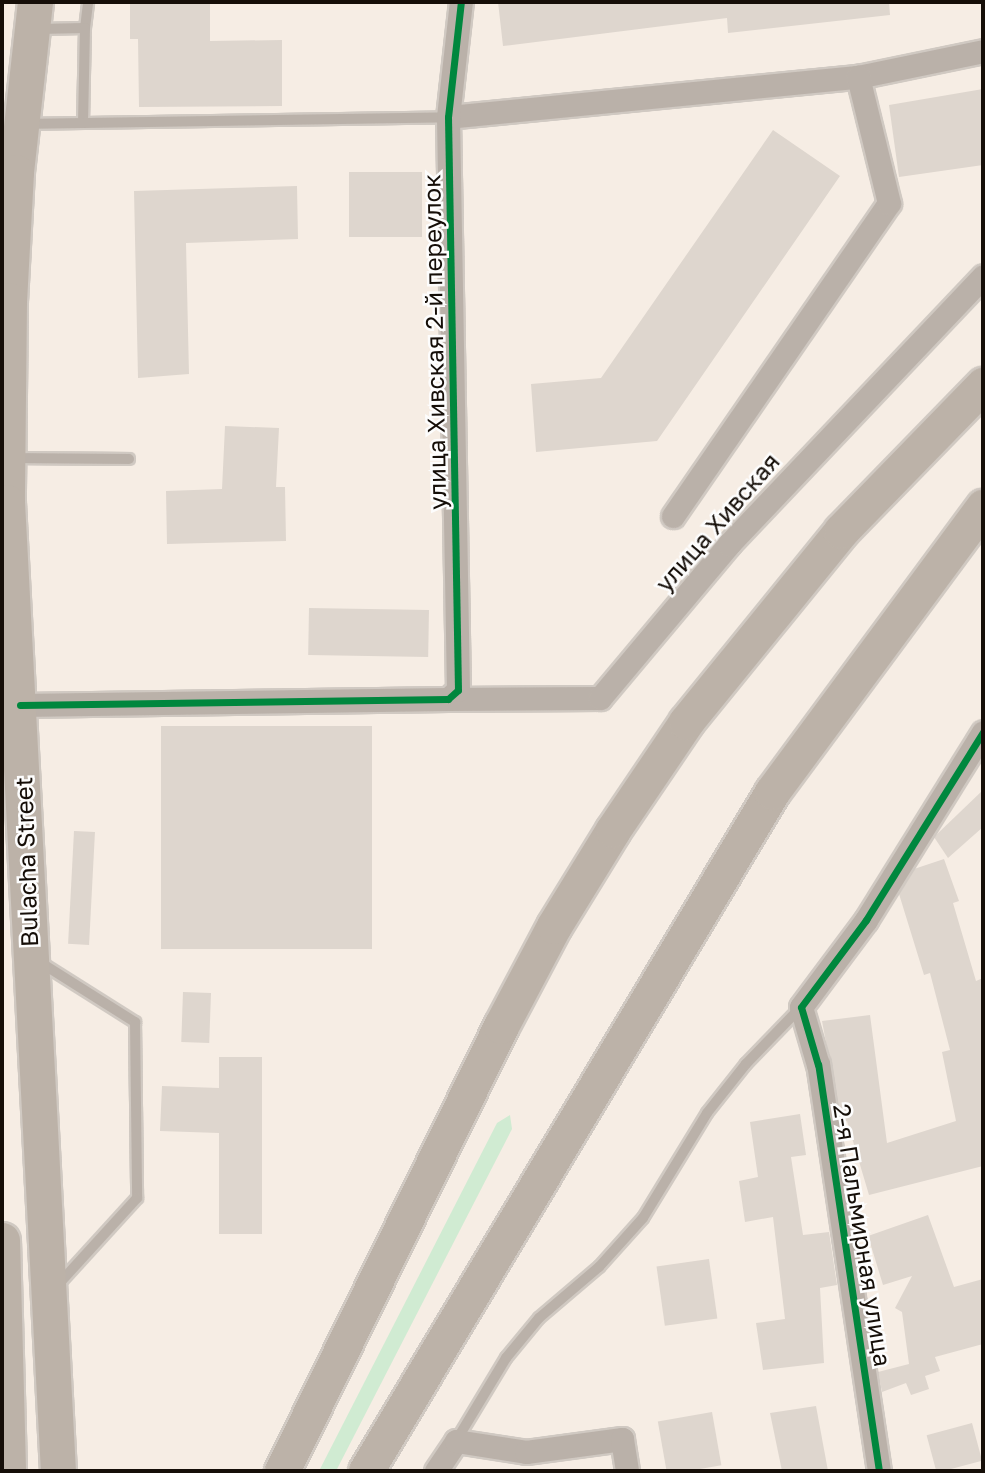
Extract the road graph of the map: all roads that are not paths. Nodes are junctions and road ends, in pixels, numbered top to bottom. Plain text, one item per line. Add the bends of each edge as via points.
1 (88, 2) edge
2 (461, 2) edge
3 (33, 16) edge
4 (85, 28) junction
5 (983, 51) edge
6 (858, 77) junction
7 (448, 117) junction
8 (22, 124) junction
9 (83, 124) junction
10 (983, 276) edge
11 (983, 385) edge
12 (8, 458) junction
13 (129, 459) dead end
14 (983, 507) edge
15 (673, 516) dead end
16 (455, 691) junction
17 (11, 706) edge
18 (983, 732) edge
19 (30, 956) junction
20 (801, 1007) junction
21 (2, 1240) edge
22 (47, 1297) junction
23 (54, 1424) junction
24 (4, 1427) edge
25 (456, 1440) junction
26 (8, 1471) edge
27 (58, 1471) edge
28 (282, 1471) edge
29 (366, 1471) edge
30 (436, 1471) edge
31 (627, 1471) edge
32 (879, 1471) edge

1 - 4 lane
2 - 7 street, улица Хивская 2-й переулок
3 - 4 lane
3 - 8 main road, Bulacha Street
4 - 9 lane
5 - 6 street
6 - 7 street
6 - 15 street via 889,203
7 - 9 lane
7 - 16 street, улица Хивская 2-й переулок
8 - 9 lane
8 - 12 main road, Bulacha Street via 9,300
10 - 16 street, улица Хивская via 729,544 600,698
11 - 28 main road via 832,541 686,722 613,830 554,926 501,1026
12 - 13 lane
12 - 17 main road, Bulacha Street
14 - 29 main road via 772,792
16 - 17 street, улица Хивская
17 - 19 main road, Bulacha Street
18 - 20 street via 866,920
19 - 22 main road, Bulacha Street
19 - 22 lane via 135,1022 137,1198
20 - 25 lane via 707,1113 643,1218 598,1267 539,1318 506,1358
20 - 32 street, 2-я Пальмирная улица via 818,1065
21 - 24 main road
22 - 23 main road, Bulacha Street
23 - 24 main road
23 - 27 main road, Bulacha Street
24 - 26 main road
25 - 30 street
25 - 31 street via 526,1452 622,1439

